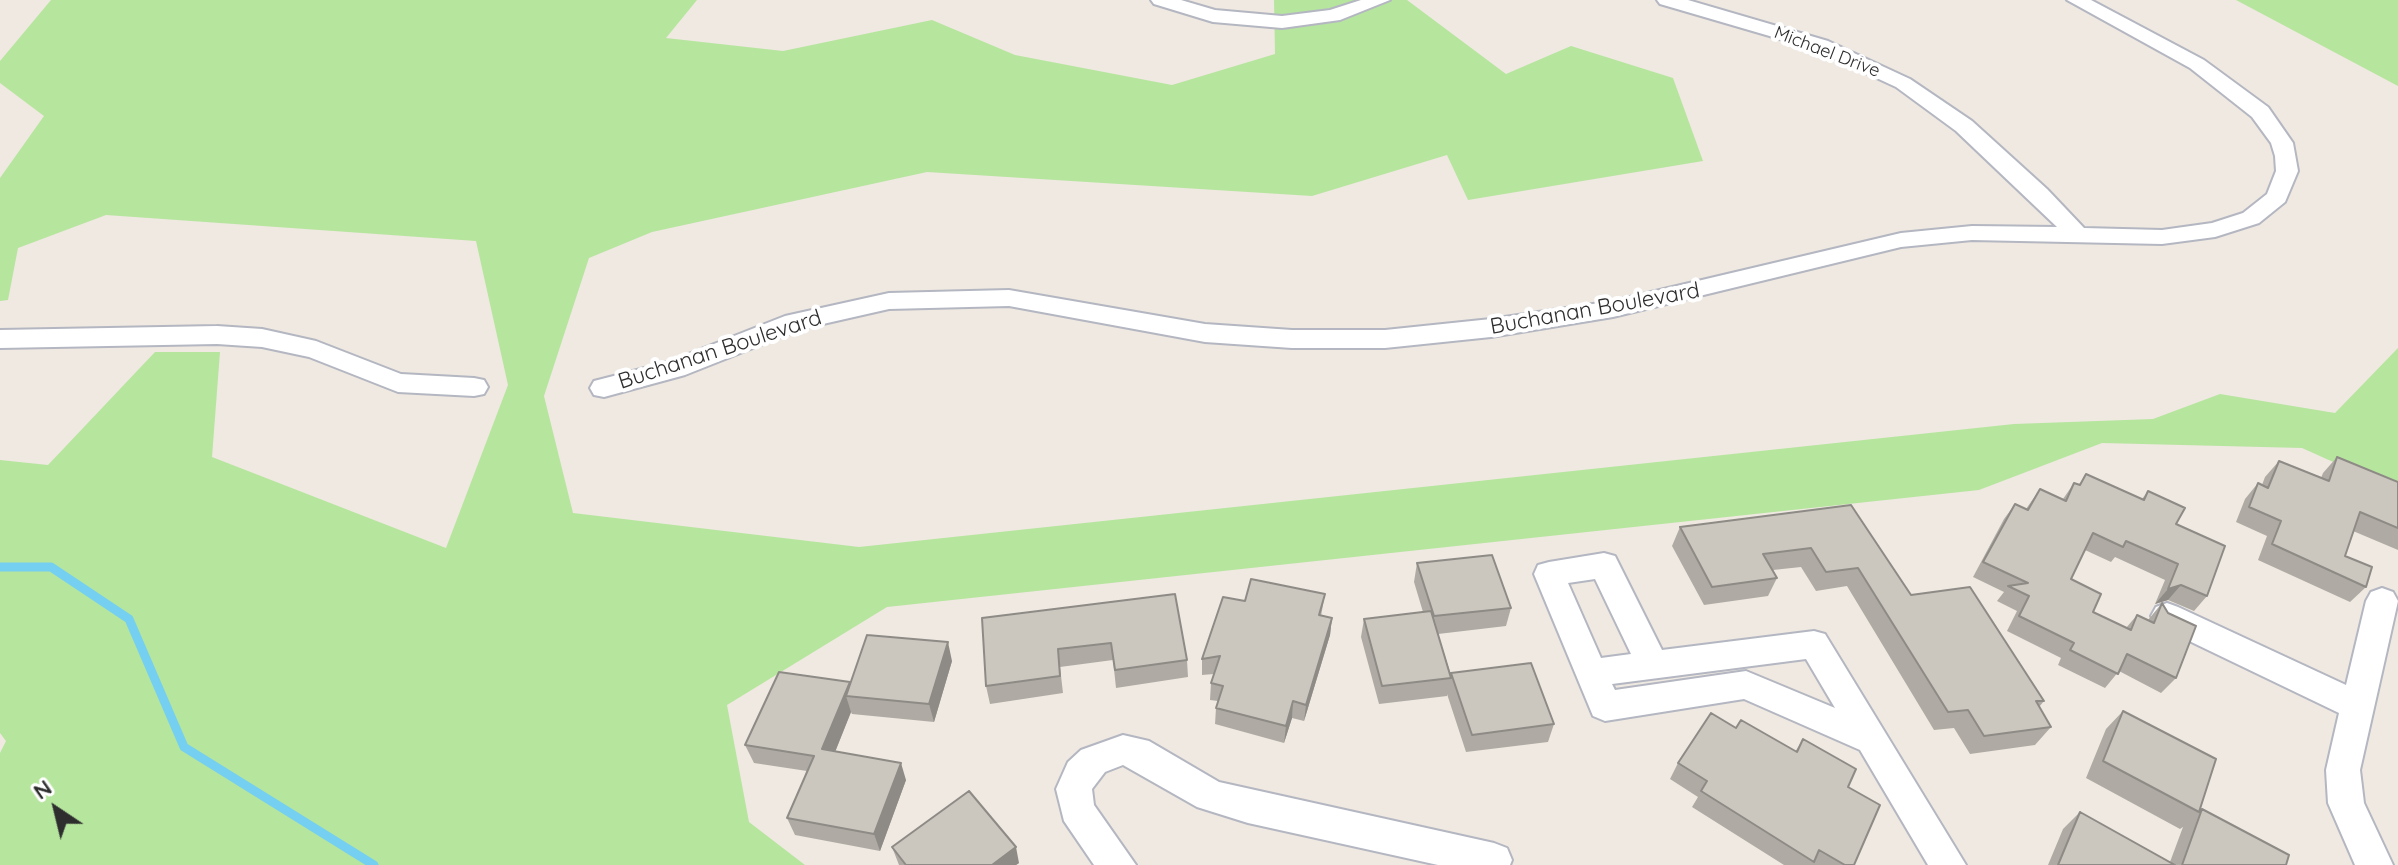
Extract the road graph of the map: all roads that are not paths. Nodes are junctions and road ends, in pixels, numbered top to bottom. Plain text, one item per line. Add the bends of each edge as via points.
1 (1161, 0) edge
2 (1380, 0) edge
3 (1667, 0) edge
4 (2077, 0) edge
5 (2076, 234) junction
6 (0, 339) edge
7 (474, 387) dead end
8 (604, 388) dead end
9 (2382, 601) dead end
10 (2167, 616) edge
11 (1729, 655) junction
12 (1653, 665) junction
13 (1591, 673) junction
14 (1746, 685) junction
15 (2356, 705) junction
16 (1873, 740) junction
17 (1499, 863) edge
18 (1118, 865) edge
19 (1948, 865) edge
20 (2375, 865) edge

1 - 2 street via 1213,16 1282,22 1333,16
3 - 5 street, Michael Drive via 1821,45 1903,83 1964,126
4 - 5 street, Buchanan Boulevard via 2163,44 2242,95 2282,143 2287,171 2281,190 2263,210 2215,230 2162,237
5 - 8 street, Buchanan Boulevard via 1972,233 1901,240 1613,309 1385,339 1205,333 1009,298 899,300 794,322 676,369
6 - 7 street via 262,338 316,350 398,383
9 - 15 street
10 - 15 street
11 - 12 street
11 - 14 street
11 - 16 street via 1814,644
12 - 13 street
12 - 13 street via 1604,565 1549,574
13 - 14 street via 1605,706
14 - 16 street
15 - 20 street via 2343,770 2346,803
16 - 19 street
17 - 18 street via 1210,796 1137,752 1123,750 1093,761 1080,773 1074,789 1077,809

